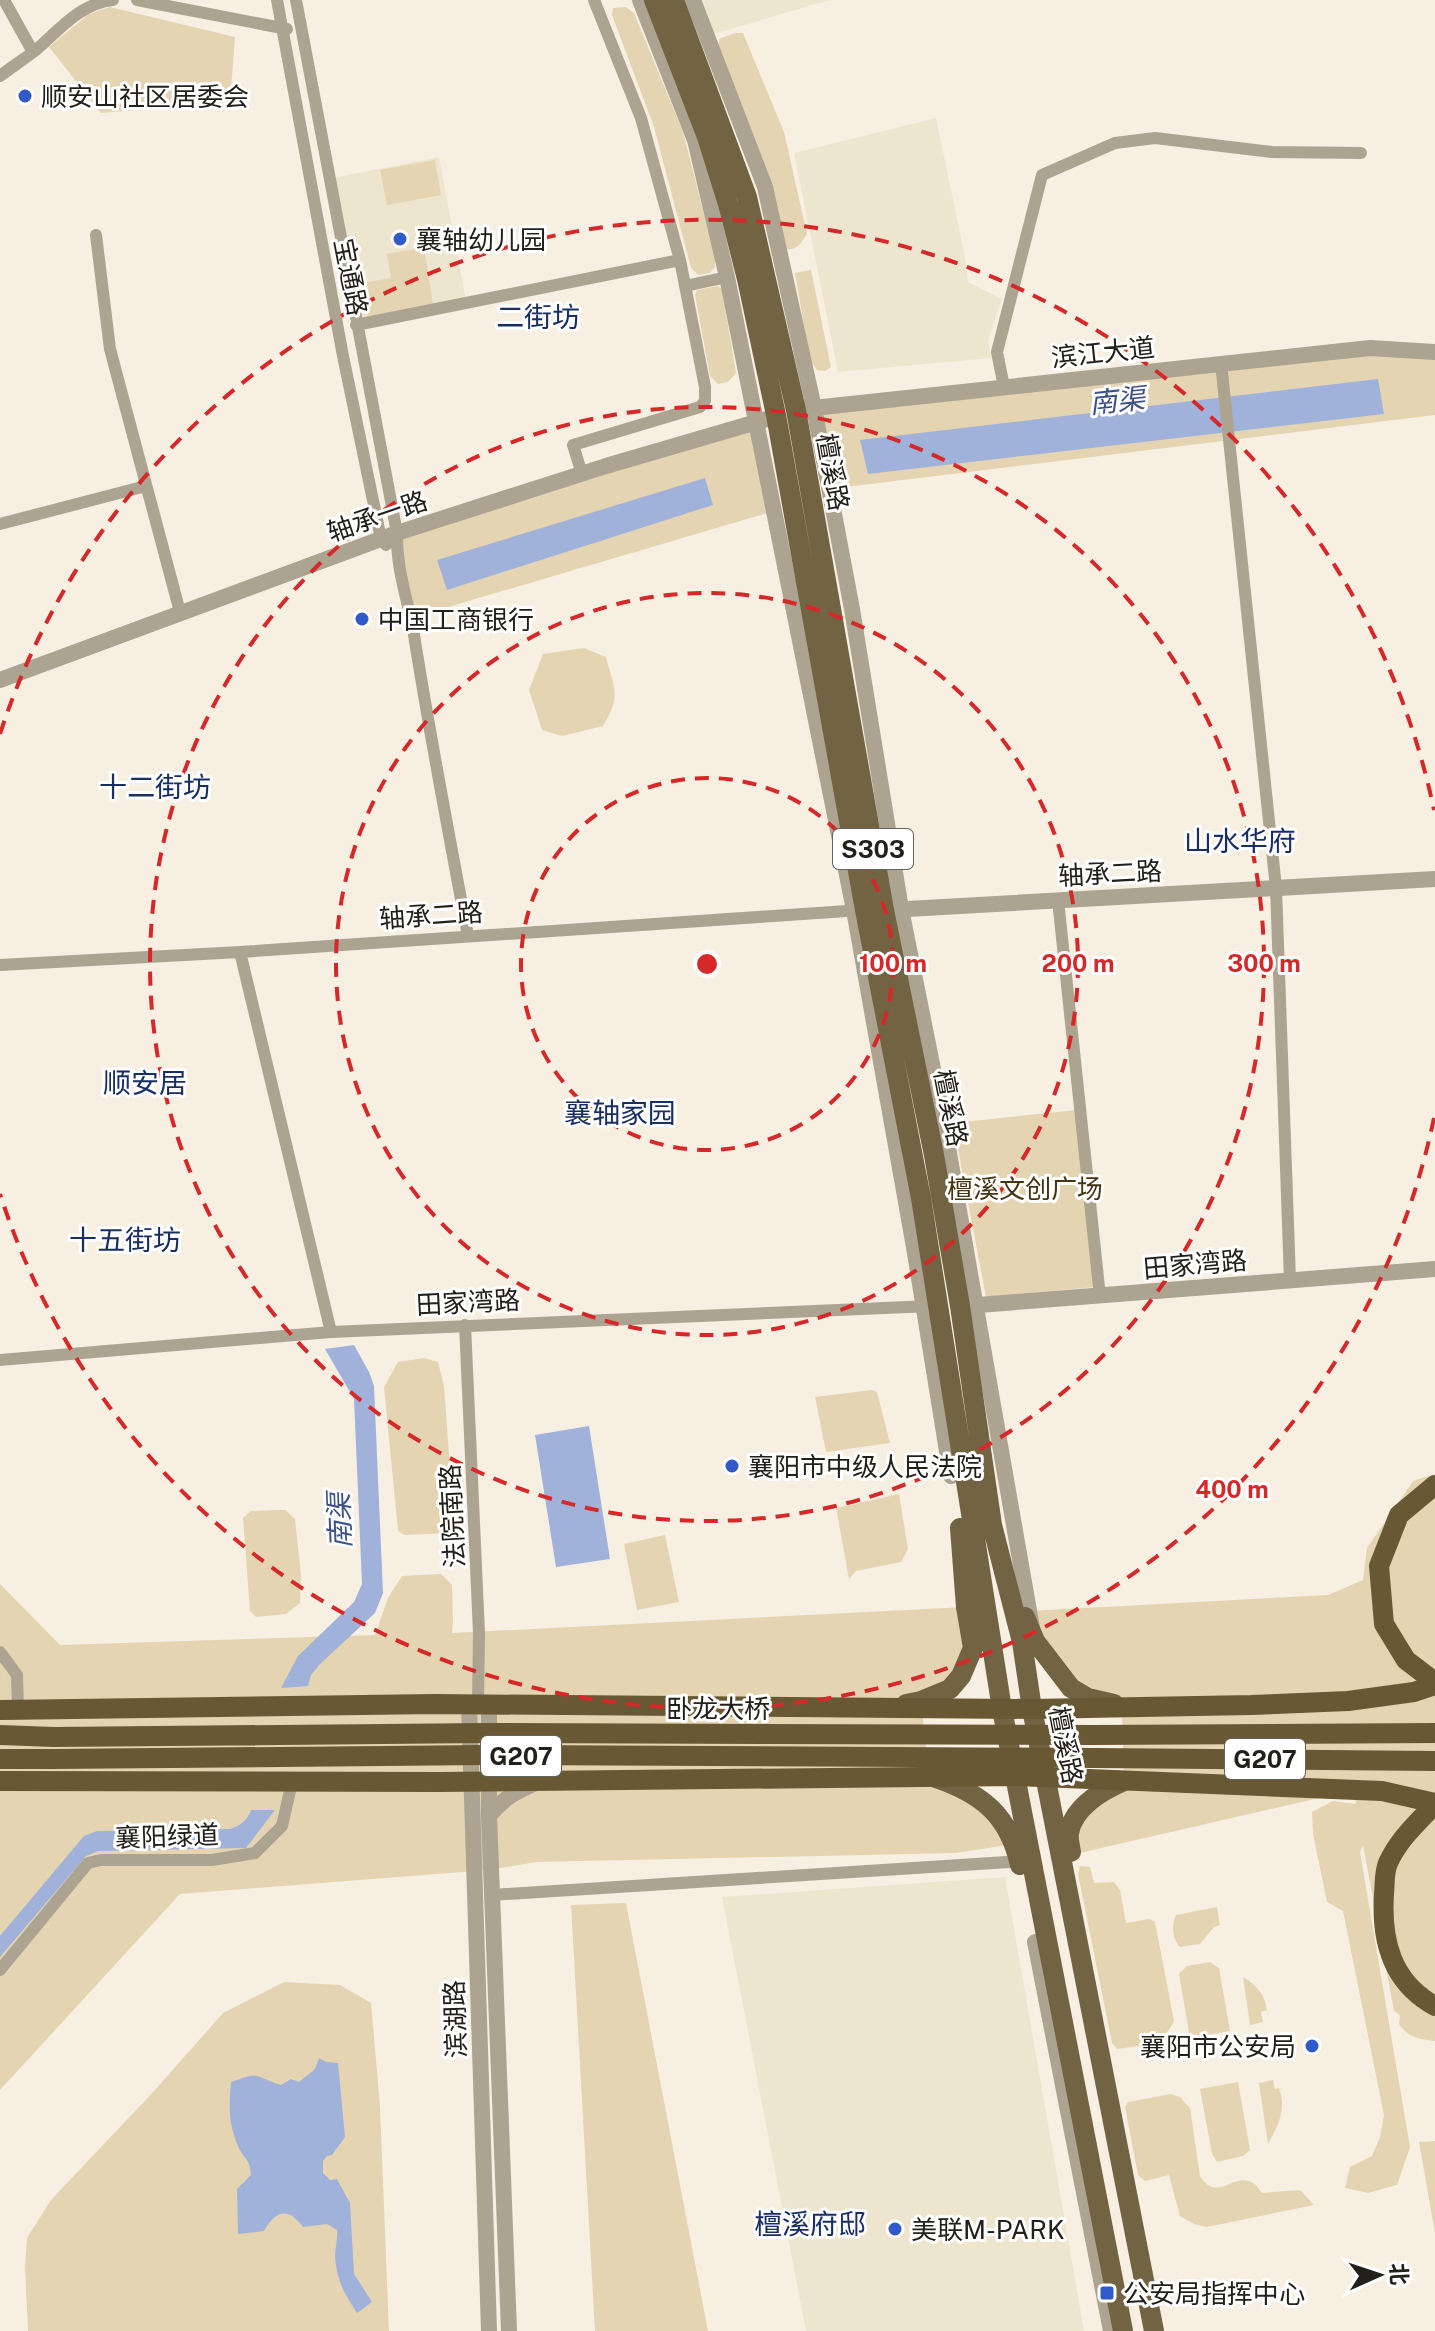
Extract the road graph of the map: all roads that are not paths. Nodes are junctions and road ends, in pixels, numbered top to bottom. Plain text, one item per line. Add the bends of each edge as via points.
1 (4, 0) edge
2 (113, 0) edge
3 (137, 0) edge
4 (277, 0) edge
5 (296, 0) edge
6 (594, 0) edge
7 (640, 0) edge
8 (654, 0) edge
9 (674, 0) edge
10 (693, 0) edge
11 (692, 22) junction
12 (282, 28) junction
13 (302, 31) junction
14 (33, 52) junction
15 (0, 76) edge
16 (694, 121) junction
17 (1361, 153) dead end
18 (738, 202) junction
19 (96, 235) dead end
20 (680, 260) junction
21 (781, 260) junction
22 (727, 277) junction
23 (685, 286) junction
24 (356, 325) junction
25 (1435, 352) edge
26 (1221, 367) junction
27 (1004, 387) junction
28 (786, 414) junction
29 (582, 474) junction
30 (146, 486) junction
31 (0, 524) edge
32 (389, 536) junction
33 (180, 612) junction
34 (0, 680) edge
35 (1435, 879) edge
36 (1276, 888) junction
37 (1058, 900) junction
38 (876, 910) junction
39 (468, 936) junction
40 (240, 952) junction
41 (0, 965) edge
42 (1435, 1269) edge
43 (1290, 1280) junction
44 (1100, 1297) junction
45 (930, 1306) junction
46 (967, 1306) junction
47 (465, 1325) junction
48 (331, 1332) junction
49 (0, 1360) edge
50 (959, 1438) junction
51 (951, 1476) junction
52 (1435, 1485) edge
53 (995, 1538) junction
54 (1035, 1641) junction
55 (0, 1652) edge
56 (1435, 1684) edge
57 (479, 1705) junction
58 (1122, 1706) junction
59 (878, 1708) junction
60 (1002, 1709) junction
61 (1032, 1709) junction
62 (9, 1710) edge
63 (1435, 1733) edge
64 (0, 1735) edge
65 (0, 1759) edge
66 (1435, 1761) edge
67 (929, 1776) junction
68 (1015, 1776) junction
69 (1046, 1777) junction
70 (0, 1781) edge
71 (542, 1781) junction
72 (1124, 1781) junction
73 (292, 1782) junction
74 (425, 1782) junction
75 (480, 1782) junction
76 (1435, 1804) edge
77 (481, 1815) junction
78 (1025, 1860) junction
79 (492, 1895) junction
80 (1086, 1932) junction
81 (1035, 1942) junction
82 (1082, 1963) junction
83 (1052, 1966) junction
84 (0, 1970) edge
85 (1435, 2006) edge
86 (489, 2331) edge
87 (509, 2331) edge
88 (1111, 2331) edge
89 (1123, 2331) edge
90 (1154, 2331) edge
91 (1163, 2331) edge

1 - 14 street
2 - 14 street via 83,9
3 - 12 street
4 - 12 street, 宝通路
5 - 13 street, 宝通路
6 - 20 street via 641,118
7 - 16 street
8 - 16 main road, 檀溪路 / S303
9 - 11 main road, 檀溪路 / S303
10 - 11 street
11 - 18 main road, 檀溪路 / S303
11 - 21 street via 765,187
12 - 13 street
12 - 32 street, 宝通路 via 343,356
13 - 24 street, 宝通路
14 - 15 street
16 - 18 main road, 檀溪路 / S303
16 - 22 street
17 - 27 street via 1272,152 1155,138 1115,143 1042,175 997,352
18 - 21 street
18 - 22 street
18 - 28 main road, 檀溪路 / S303 via 747,279
19 - 30 street via 110,349
20 - 23 street
20 - 24 street
21 - 28 street
22 - 23 street
22 - 28 street
23 - 29 street via 705,401 700,407 573,445
24 - 32 street, 宝通路
25 - 26 street, 滨江大道 via 1370,348
26 - 27 street, 滨江大道
26 - 36 street
27 - 28 street, 滨江大道
28 - 29 street, 轴承一路
28 - 38 main road, 檀溪路 / S303
28 - 38 street via 852,609
29 - 32 street, 轴承一路
30 - 31 street
30 - 33 street
32 - 33 street, 轴承一路
32 - 39 street, 宝通路 via 410,610
33 - 34 street, 轴承一路
35 - 36 street, 轴承二路
36 - 37 street, 轴承二路
36 - 43 street
37 - 38 street, 轴承二路
37 - 44 street
38 - 39 street, 轴承二路
38 - 45 main road, 檀溪路 / S303 via 921,1198
38 - 46 main road, 檀溪路 / S303
39 - 40 street, 轴承二路
40 - 41 street, 轴承二路
40 - 48 street
42 - 43 street, 田家湾路
43 - 44 street, 田家湾路
44 - 46 street, 田家湾路
45 - 47 street, 田家湾路
45 - 50 main road, 檀溪路 / S303
45 - 51 street
46 - 53 main road, 檀溪路 / S303
46 - 54 street
47 - 48 street, 田家湾路
47 - 57 street, 法院南路
48 - 49 street, 田家湾路
50 - 51 main road
50 - 60 main road, 檀溪路 / S303
51 - 59 main road via 973,1648 950,1689 921,1701
52 - 56 highway via 1399,1515 1379,1566 1384,1624 1406,1660
53 - 54 main road
53 - 61 main road, 檀溪路 / S303 via 1022,1642
54 - 58 main road via 1071,1688
55 - 62 street via 17,1675
56 - 58 highway via 1348,1701
57 - 59 highway
57 - 62 highway
57 - 75 street, 滨湖路
58 - 61 highway
59 - 60 highway
60 - 61 highway
60 - 68 main road, 檀溪路 / S303
61 - 69 main road, 檀溪路 / S303
63 - 64 highway, 卧龙大桥 / G207, bridge
65 - 66 highway, 卧龙大桥 / G207, bridge via 486,1755
67 - 68 highway
67 - 71 highway
67 - 78 main road via 960,1786 987,1803
68 - 69 highway
68 - 78 main road, 檀溪路 / S303
69 - 72 highway
69 - 82 main road, 檀溪路 / S303
70 - 73 highway
71 - 75 highway
71 - 77 street
72 - 76 highway via 1382,1791
72 - 80 main road via 1087,1804 1069,1833
73 - 74 highway
73 - 84 street, 襄阳绿道 via 282,1826 255,1853 212,1860 88,1863
74 - 75 highway
74 - 77 street via 453,1792
75 - 77 street, 滨湖路
76 - 85 highway via 1403,1836 1386,1866 1382,1922 1392,1964 1419,1997
77 - 79 street, 滨湖路
77 - 86 street, 滨湖路
78 - 79 street
78 - 81 main road
78 - 83 main road, 檀溪路 / S303
79 - 87 street, 滨湖路
80 - 82 main road
80 - 91 street
81 - 83 main road
81 - 88 street
82 - 90 main road, 檀溪路 / S303
83 - 89 main road, 檀溪路 / S303

